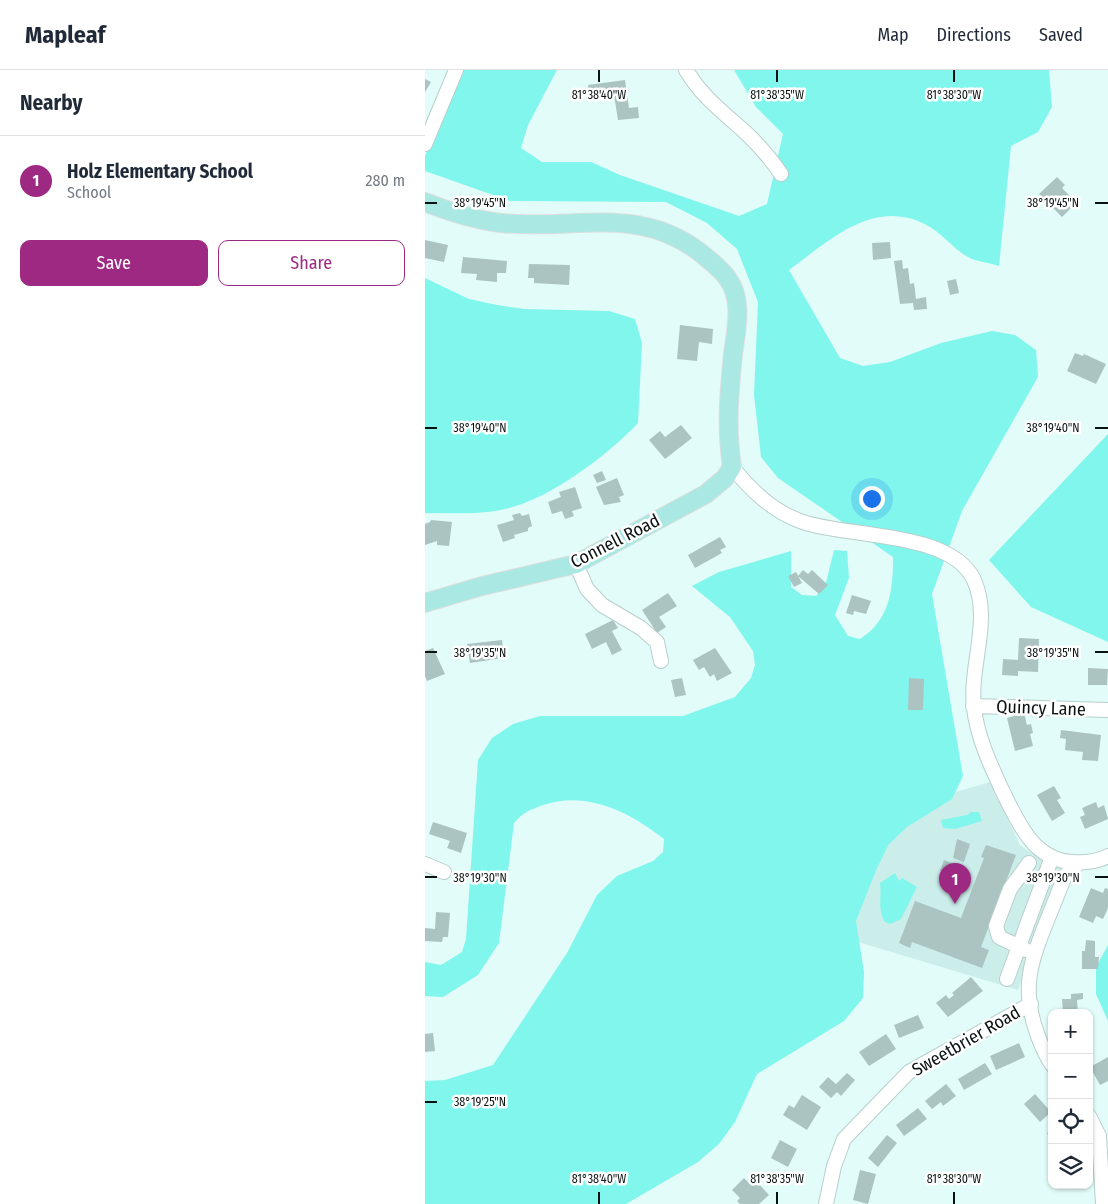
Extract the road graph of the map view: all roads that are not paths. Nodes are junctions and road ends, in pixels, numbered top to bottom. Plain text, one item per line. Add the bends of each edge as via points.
1 (456, 70) edge
2 (686, 70) edge
3 (429, 125) edge
4 (425, 144) edge
5 (781, 174) dead end
6 (425, 202) edge
7 (732, 467) junction
8 (576, 564) junction
9 (425, 603) edge
10 (661, 661) dead end
11 (973, 706) junction
12 (1108, 710) edge
13 (1108, 856) edge
14 (1052, 857) junction
15 (1029, 863) dead end
16 (1079, 863) junction
17 (425, 864) edge
18 (444, 872) dead end
19 (1019, 947) junction
20 (1036, 954) junction
21 (1007, 979) dead end
22 (1031, 1004) junction
23 (1048, 1058) edge
24 (1093, 1124) edge
25 (826, 1204) edge
26 (1103, 1204) edge

1 - 3 street
2 - 5 street via 718,111 756,143
3 - 4 street
6 - 7 main road via 459,215 502,223 537,225 615,221 637,224 666,232 701,252 727,274 738,306 728,404 727,435
7 - 8 main road, Connell Road via 725,478 706,494
7 - 11 street via 751,490 778,511 801,521 929,546 950,555 965,568 973,578 981,622
8 - 9 main road, Connell Road
8 - 10 street via 587,589 603,605 641,628 657,642
11 - 12 street, Quincy Lane
11 - 14 street via 984,750 1021,829
13 - 16 street
14 - 16 street
14 - 19 street
15 - 19 street via 1010,889 996,926 999,937
16 - 20 street via 1065,876
17 - 18 street
19 - 20 street
19 - 21 street
20 - 22 street via 1028,985
22 - 23 street
22 - 25 street, Sweetbrier Road via 909,1072 844,1139
24 - 26 street via 1099,1136

